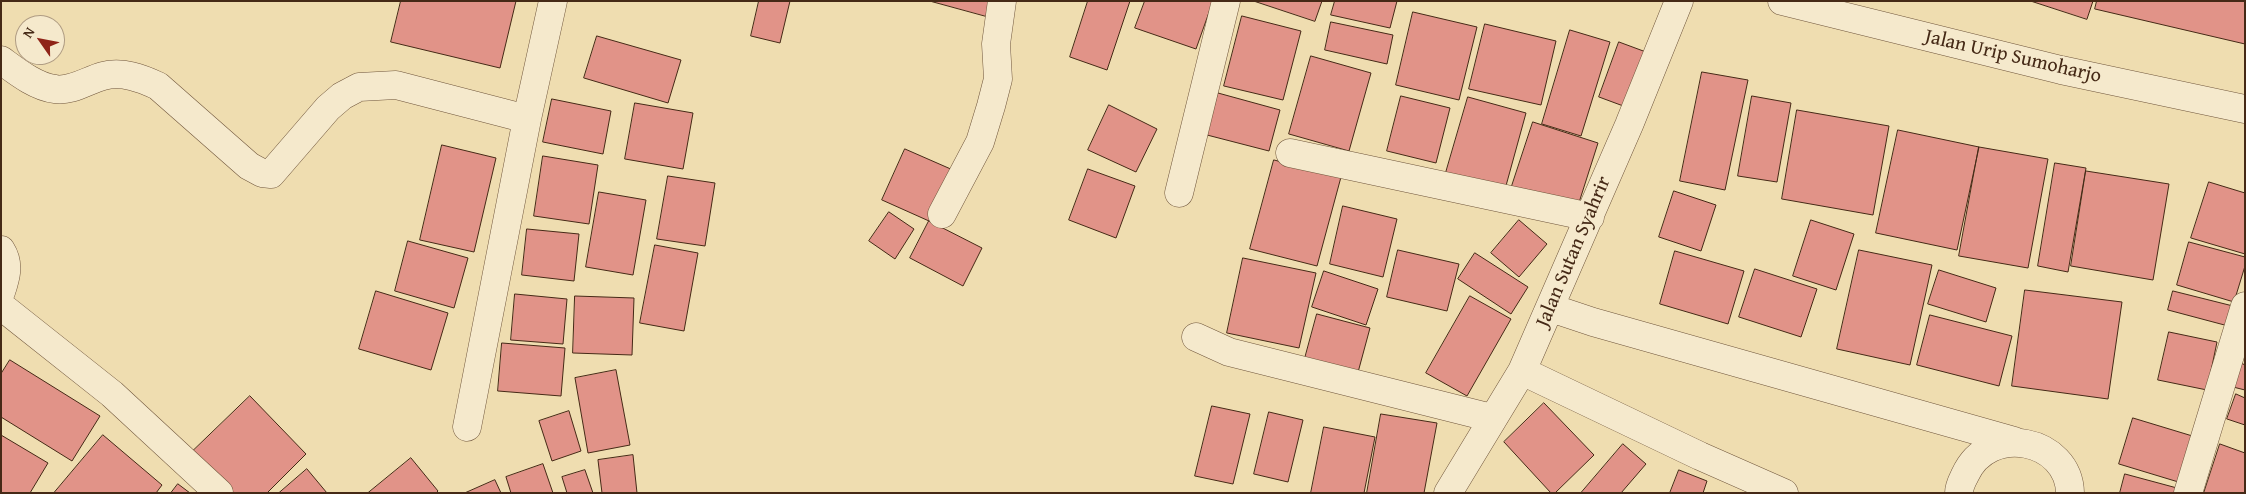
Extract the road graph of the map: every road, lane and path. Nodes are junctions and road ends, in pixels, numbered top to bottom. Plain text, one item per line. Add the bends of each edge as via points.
1 (553, 1) edge
2 (1002, 1) edge
3 (1226, 1) edge
4 (1679, 1) edge
5 (1782, 1) edge
6 (1846, 9) edge
7 (1, 60) edge
8 (2245, 109) edge
9 (527, 119) junction
10 (1290, 153) dead end
11 (1179, 193) dead end
12 (942, 214) dead end
13 (1590, 217) junction
14 (1, 250) edge
15 (1, 292) edge
16 (1, 306) edge
17 (2245, 306) edge
18 (1551, 308) junction
19 (1196, 337) dead end
20 (1522, 371) junction
21 (1492, 418) junction
22 (466, 426) dead end
23 (2014, 441) junction
24 (219, 493) edge
25 (1448, 493) edge
26 (1784, 493) edge
27 (1959, 493) edge
28 (2070, 493) edge
29 (2188, 493) edge

1 - 9 street
2 - 12 street via 996,44 998,78 991,106 980,142
3 - 11 street
4 - 13 street, Jalan Sutan Syahrir
5 - 6 street, Jalan Urip Sumoharjo
6 - 8 street, Jalan Urip Sumoharjo via 2061,70
7 - 9 street via 22,75 55,90 103,76 140,78 158,86 249,166 262,173 272,174 328,108 359,87 396,85
9 - 22 street
10 - 13 street
13 - 18 street, Jalan Sutan Syahrir
14 - 15 street via 7,264
16 - 24 street via 112,394
17 - 29 street
18 - 20 street, Jalan Sutan Syahrir
18 - 23 street
19 - 21 street via 1229,352
20 - 21 street, Jalan Sutan Syahrir
20 - 26 street
21 - 25 street, Jalan Sutan Syahrir
23 - 27 street via 1989,448 1970,464
23 - 28 street via 2038,446 2058,462 2070,485

